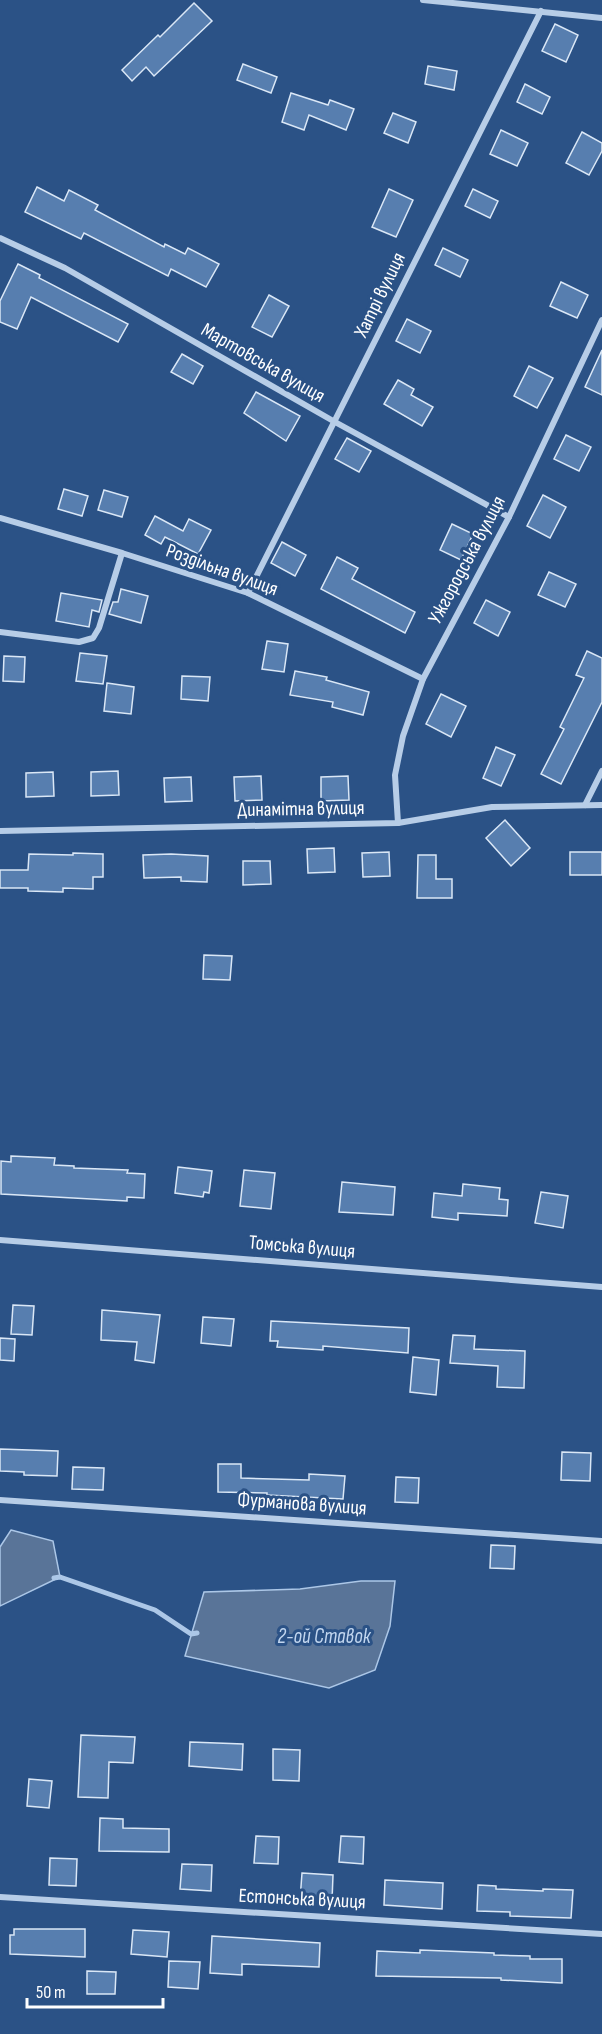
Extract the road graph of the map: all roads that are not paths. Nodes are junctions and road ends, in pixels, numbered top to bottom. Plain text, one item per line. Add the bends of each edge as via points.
1 (423, 0) edge
2 (540, 11) junction
3 (602, 18) edge
4 (0, 238) edge
5 (602, 320) edge
6 (335, 423) junction
7 (510, 517) junction
8 (0, 518) edge
9 (122, 553) junction
10 (248, 593) junction
11 (0, 632) edge
12 (423, 679) junction
13 (602, 771) edge
14 (602, 805) edge
15 (585, 806) junction
16 (398, 823) junction
17 (0, 831) edge
18 (0, 1240) edge
19 (602, 1287) edge
20 (0, 1500) edge
21 (602, 1541) edge
22 (0, 1898) edge
23 (602, 1934) edge

1 - 2 street
2 - 3 street
2 - 6 street, Хатрі вулиця
4 - 6 street, Мартовська вулиця via 65,268
5 - 7 street, Ужгородська вулиця
6 - 7 street, Мартовська вулиця
6 - 10 street, Хатрі вулиця
7 - 12 street, Ужгородська вулиця
8 - 9 street, Роздільна вулиця
9 - 10 street, Роздільна вулиця
9 - 11 street via 93,638 79,642
10 - 12 street, Роздільна вулиця
12 - 16 street, Ужгородська вулиця via 403,736 395,775
13 - 15 street
14 - 15 street, Динамітна вулиця
15 - 16 street, Динамітна вулиця via 492,807
16 - 17 street, Динамітна вулиця
18 - 19 street, Томська вулиця
20 - 21 street, Фурманова вулиця
22 - 23 street, Естонська вулиця

